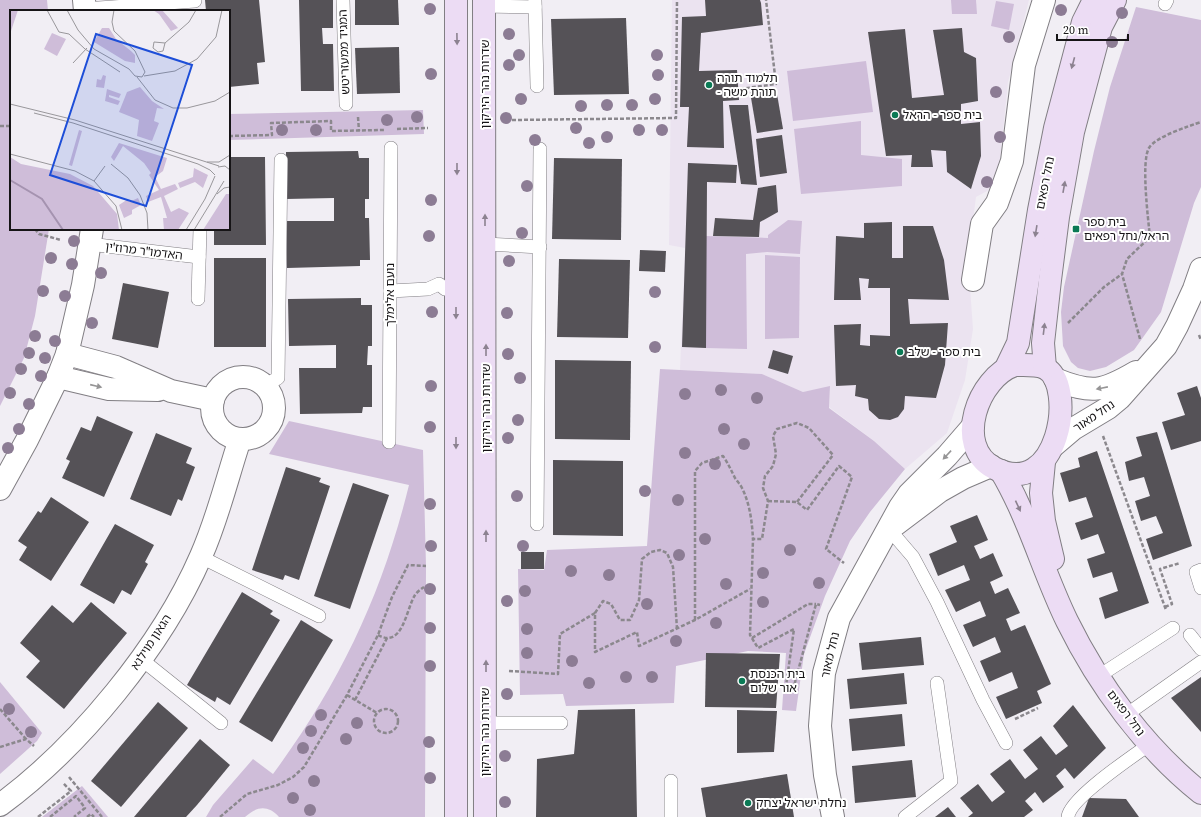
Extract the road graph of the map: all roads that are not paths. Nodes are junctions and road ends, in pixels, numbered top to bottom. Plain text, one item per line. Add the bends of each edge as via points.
1 (343, 0) edge
2 (456, 0) edge
3 (1044, 0) edge
4 (1094, 0) edge
5 (1114, 0) edge
6 (484, 3) edge
7 (535, 3) edge
8 (195, 4) edge
9 (85, 7) edge
10 (537, 86) dead end
11 (346, 104) dead end
12 (391, 148) dead end
13 (540, 149) dead end
14 (281, 160) dead end
15 (200, 230) edge
16 (90, 237) edge
17 (486, 244) junction
18 (540, 247) junction
19 (199, 257) junction
20 (1201, 269) edge
21 (973, 280) dead end
22 (456, 288) junction
23 (390, 291) junction
24 (198, 299) dead end
25 (67, 354) junction
26 (1149, 365) junction
27 (1006, 368) junction
28 (1050, 374) junction
29 (58, 377) junction
30 (264, 386) junction
31 (172, 391) junction
32 (213, 400) junction
33 (973, 426) junction
34 (240, 439) junction
35 (389, 442) dead end
36 (1048, 454) junction
37 (996, 469) junction
38 (0, 489) edge
39 (537, 524) dead end
40 (889, 529) junction
41 (201, 557) junction
42 (1201, 570) edge
43 (1201, 588) edge
44 (319, 616) dead end
45 (1067, 620) junction
46 (1173, 628) dead end
47 (1190, 635) dead end
48 (1201, 649) edge
49 (141, 659) junction
50 (1201, 662) edge
51 (1099, 676) junction
52 (937, 683) dead end
53 (1126, 715) junction
54 (221, 723) dead end
55 (561, 723) dead end
56 (485, 724) junction
57 (1006, 743) dead end
58 (1150, 744) junction
59 (671, 781) dead end
60 (1201, 793) edge
61 (0, 805) edge
62 (456, 817) edge
63 (485, 817) edge
64 (671, 817) edge
65 (833, 817) edge
66 (905, 817) edge
67 (1068, 817) edge

1 - 11 lane, המגיד ממעזריטש
2 -> 22 main road
3 - 21 street via 1024,65 1012,161 998,203 982,224
4 -> 27 main road, נחל רפאים via 1084,22 1055,128 1018,343
28 -> 5 main road, נחל רפאים via 1043,342 1058,217 1073,132 1101,27
6 - 7 lane
17 -> 6 main road, שדרות נהר הירקון
7 - 10 lane
8 - 9 lane
12 - 23 lane, נועם אלימלך
13 - 18 lane
14 - 30 lane via 278,378
15 - 19 lane
16 - 19 lane, האדמו"ר מרוז'ין
16 - 25 street via 83,285
17 - 18 lane
56 -> 17 main road, שדרות נהר הירקון
18 - 39 lane
19 - 24 lane
20 - 26 street, נחל מאור via 1177,326 1166,346
22 - 23 lane via 445,289 439,284 428,289
22 -> 62 main road
23 - 35 lane, נועם אלימלך
25 - 29 street
25 - 31 street via 116,367
26 -> 28 street, נחל מאור via 1115,385 1102,389 1089,390
26 - 36 street, נחל מאור via 1120,398 1073,430
27 - 28 main road via 1022,365
27 - 33 main road via 984,390 976,408
28 - 36 main road via 1060,402 1060,422
29 -> 31 street via 109,389
29 - 38 street
30 - 32 street via 252,379 237,378 224,384
30 - 34 street via 273,403 271,421 258,435
31 - 32 street
32 - 34 street via 213,416 218,426 230,436
33 - 37 main road via 975,443 980,455
33 -> 40 street, נחל מאור via 909,494
34 - 41 street, הגאון מוילנא via 222,501
36 - 37 main road via 1033,469 1021,473 1012,474
36 - 45 main road, נחל רפאים via 1042,493 1044,520
37 - 40 street, נחל מאור via 963,478 940,491
37 -> 45 main road, נחל רפאים via 1010,486
40 - 57 lane via 913,557
40 - 65 street, נחל מאור via 839,618 824,673 820,726
41 - 44 lane
41 - 49 street, הגאון מוילנא via 174,607
42 - 43 lane via 1196,572
45 - 51 main road, נחל רפאים
46 - 51 lane
47 - 48 lane
49 - 54 lane
49 - 61 street, הגאון מוילנא via 72,741
50 - 53 lane
51 - 53 main road, נחל רפאים
52 - 66 lane via 951,781
53 - 58 main road, נחל רפאים
55 - 56 lane
56 - 63 main road, שדרות נהר הירקון
58 - 60 main road, נחל רפאים
58 - 67 lane via 1079,798
59 - 64 lane

